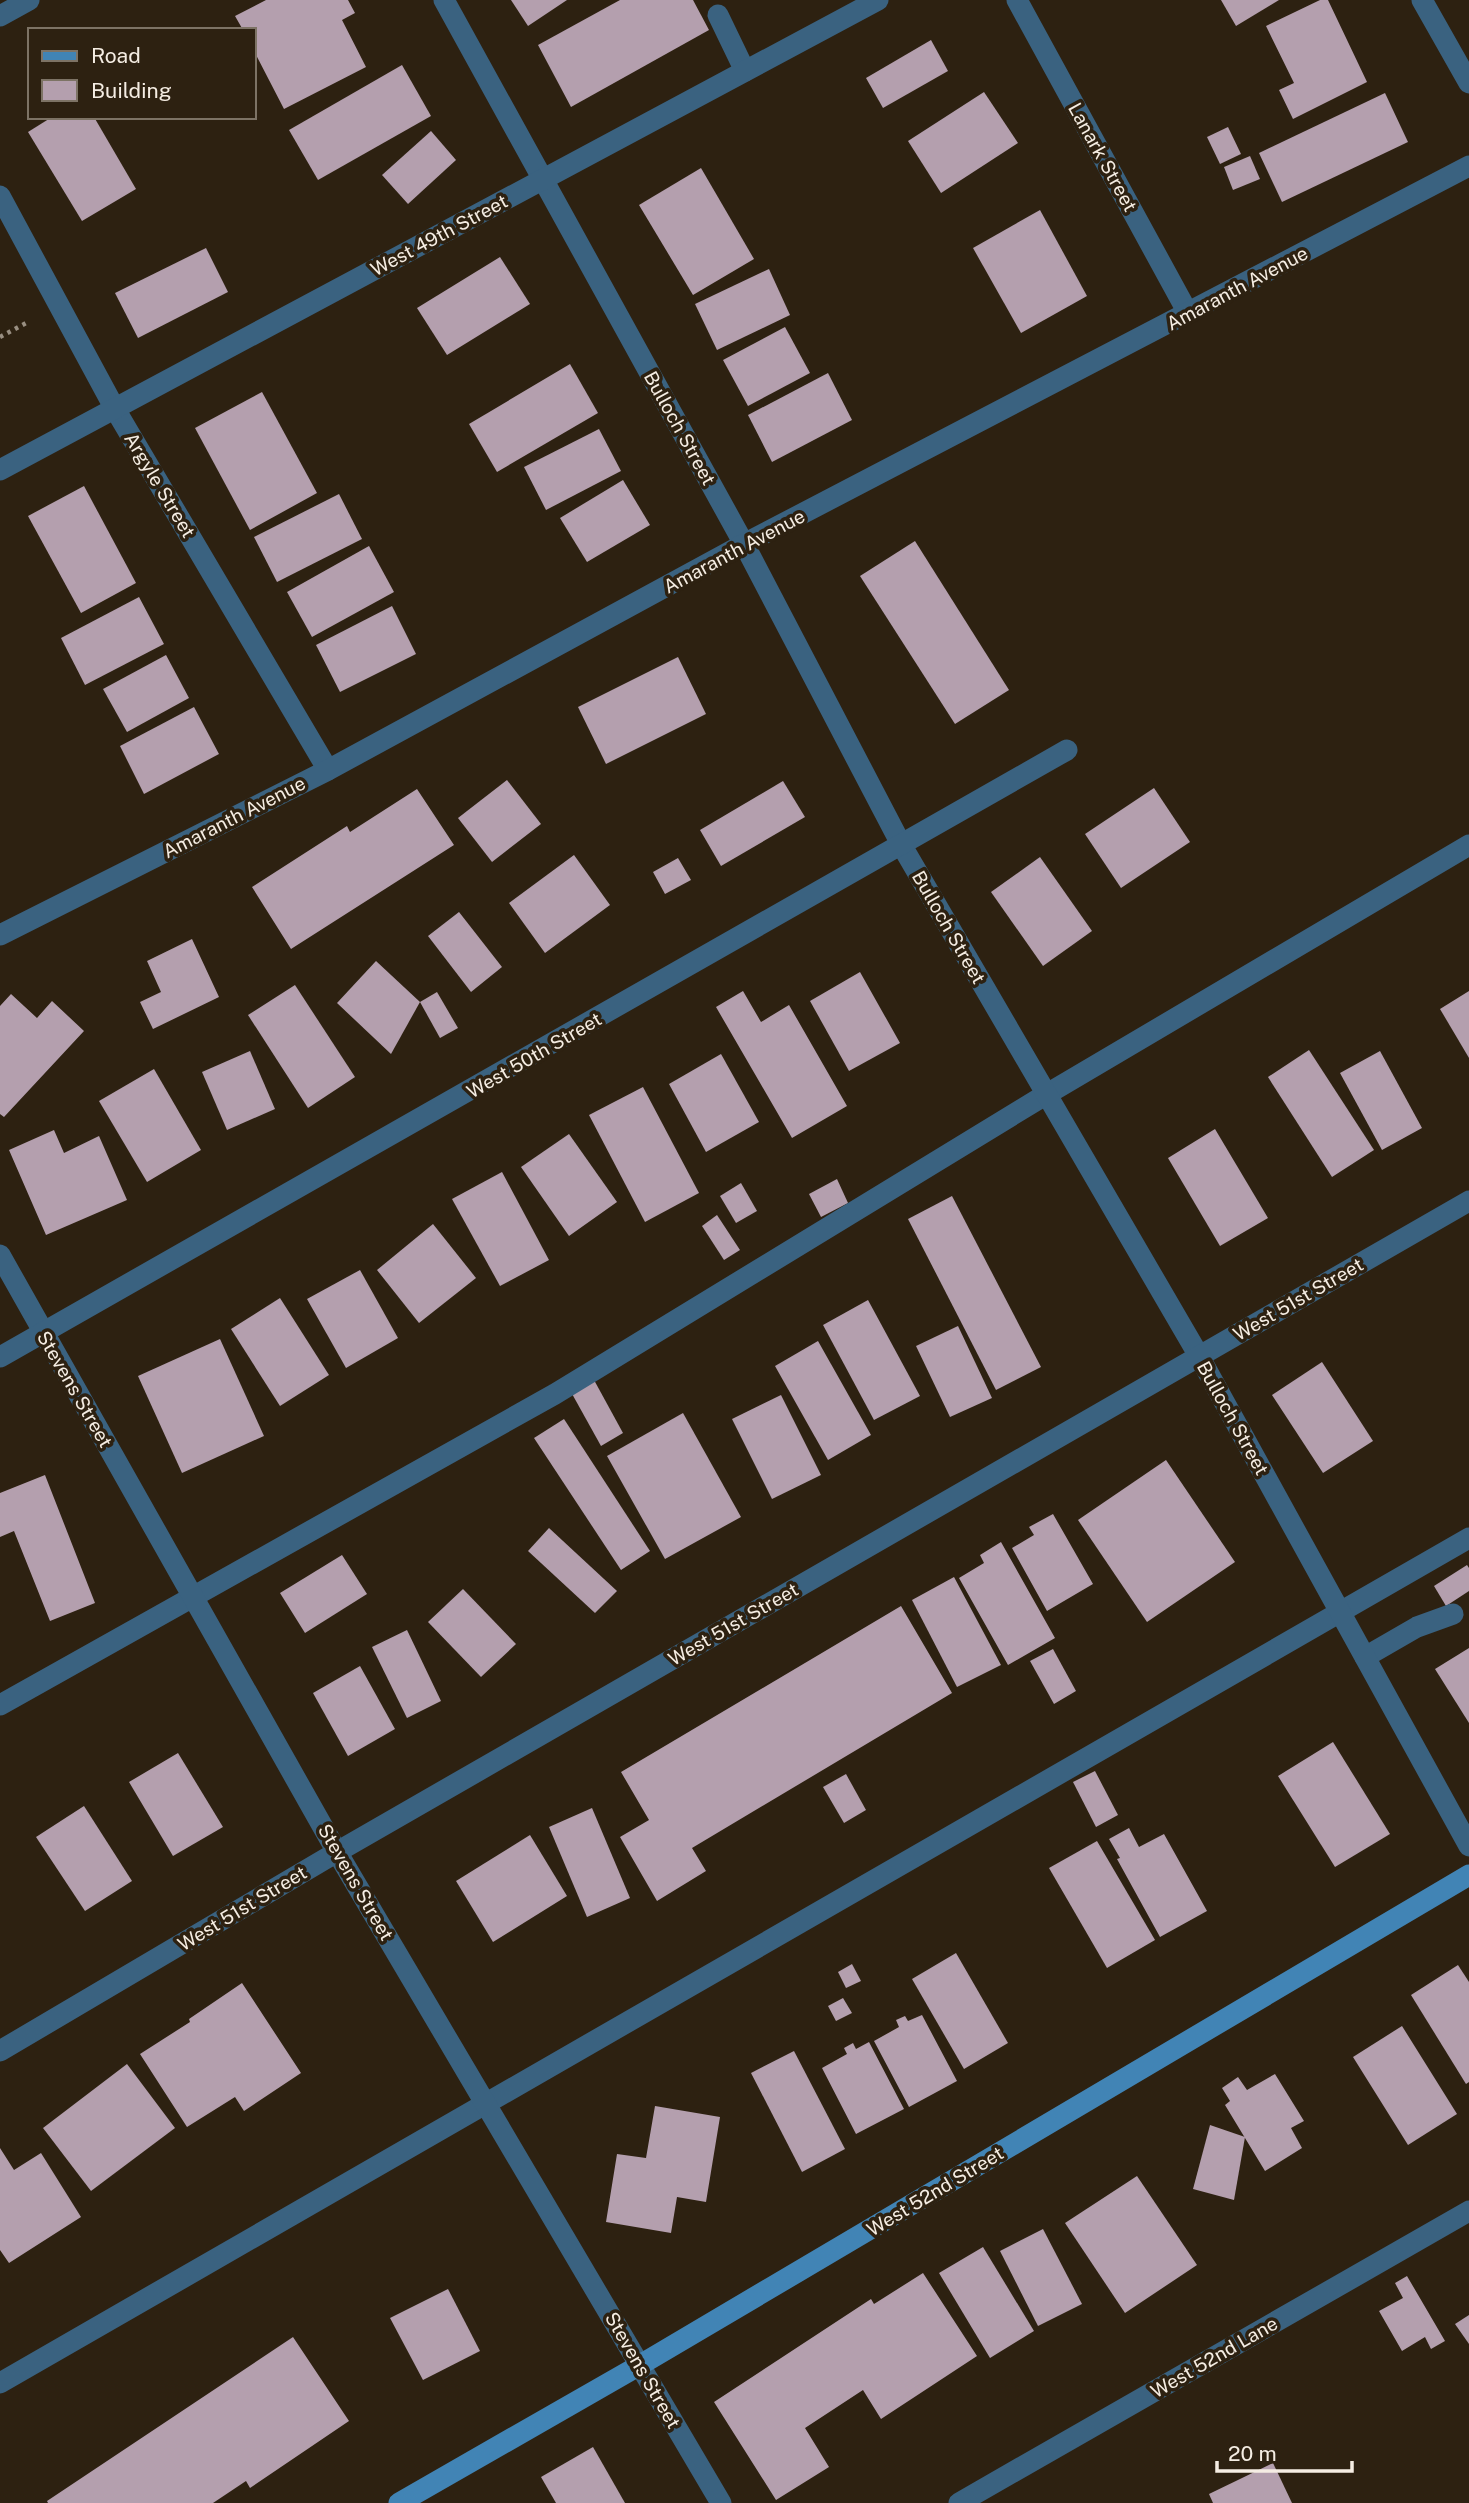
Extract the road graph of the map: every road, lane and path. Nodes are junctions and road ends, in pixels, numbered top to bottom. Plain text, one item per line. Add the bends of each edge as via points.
1 (29, 0) edge
2 (444, 0) edge
3 (878, 0) edge
4 (1017, 0) edge
5 (1422, 0) edge
6 (718, 15) dead end
7 (0, 16) edge
8 (746, 71) junction
9 (1469, 83) edge
10 (1469, 166) edge
11 (542, 179) junction
12 (0, 196) edge
13 (1188, 313) junction
14 (115, 409) junction
15 (0, 470) edge
16 (744, 544) junction
17 (1067, 750) dead end
18 (328, 770) junction
19 (1469, 845) edge
20 (902, 846) junction
21 (0, 936) edge
22 (1047, 1095) junction
23 (1469, 1201) edge
24 (0, 1255) edge
25 (43, 1335) junction
26 (1199, 1356) junction
27 (0, 1357) edge
28 (1469, 1538) edge
29 (193, 1597) junction
30 (1340, 1612) junction
31 (1453, 1614) dead end
32 (1365, 1657) junction
33 (0, 1705) edge
34 (1469, 1846) edge
35 (337, 1852) junction
36 (1469, 1875) edge
37 (0, 2051) edge
38 (486, 2104) junction
39 (1469, 2211) edge
40 (640, 2365) junction
41 (0, 2384) edge
42 (399, 2503) edge
43 (721, 2503) edge
44 (959, 2503) edge

1 - 7 street
2 - 11 street, Bulloch Street
3 - 8 street, West 49th Street
4 - 13 street, Lanark Street
5 - 9 street
6 - 8 street
8 - 11 street, West 49th Street
10 - 13 street, Amaranth Avenue
11 - 14 street, West 49th Street
11 - 16 street, Bulloch Street
12 - 14 street, Argyle Street
13 - 16 street, Amaranth Avenue
14 - 15 street, West 49th Street
14 - 18 street, Argyle Street
16 - 18 street, Amaranth Avenue
16 - 20 street, Bulloch Street
17 - 20 street, West 50th Street
18 - 21 street, Amaranth Avenue
19 - 22 street
20 - 22 street, Bulloch Street
20 - 25 street, West 50th Street
22 - 26 street, Bulloch Street
22 - 29 street via 544,1401
23 - 26 street, West 51st Street
24 - 25 street, Stevens Street
25 - 27 street, West 50th Street
25 - 29 street, Stevens Street
26 - 30 street, Bulloch Street
26 - 35 street, West 51st Street
28 - 30 street
29 - 33 street
29 - 35 street, Stevens Street
30 - 32 street, Bulloch Street
30 - 38 street
31 - 32 street via 1417,1627
32 - 34 street, Bulloch Street
35 - 37 street, West 51st Street
35 - 38 street, Stevens Street
36 - 40 main road, West 52nd Street
38 - 40 street, Stevens Street
38 - 41 street
39 - 44 street, West 52nd Lane
40 - 42 main road, West 52nd Street
40 - 43 street, Stevens Street

